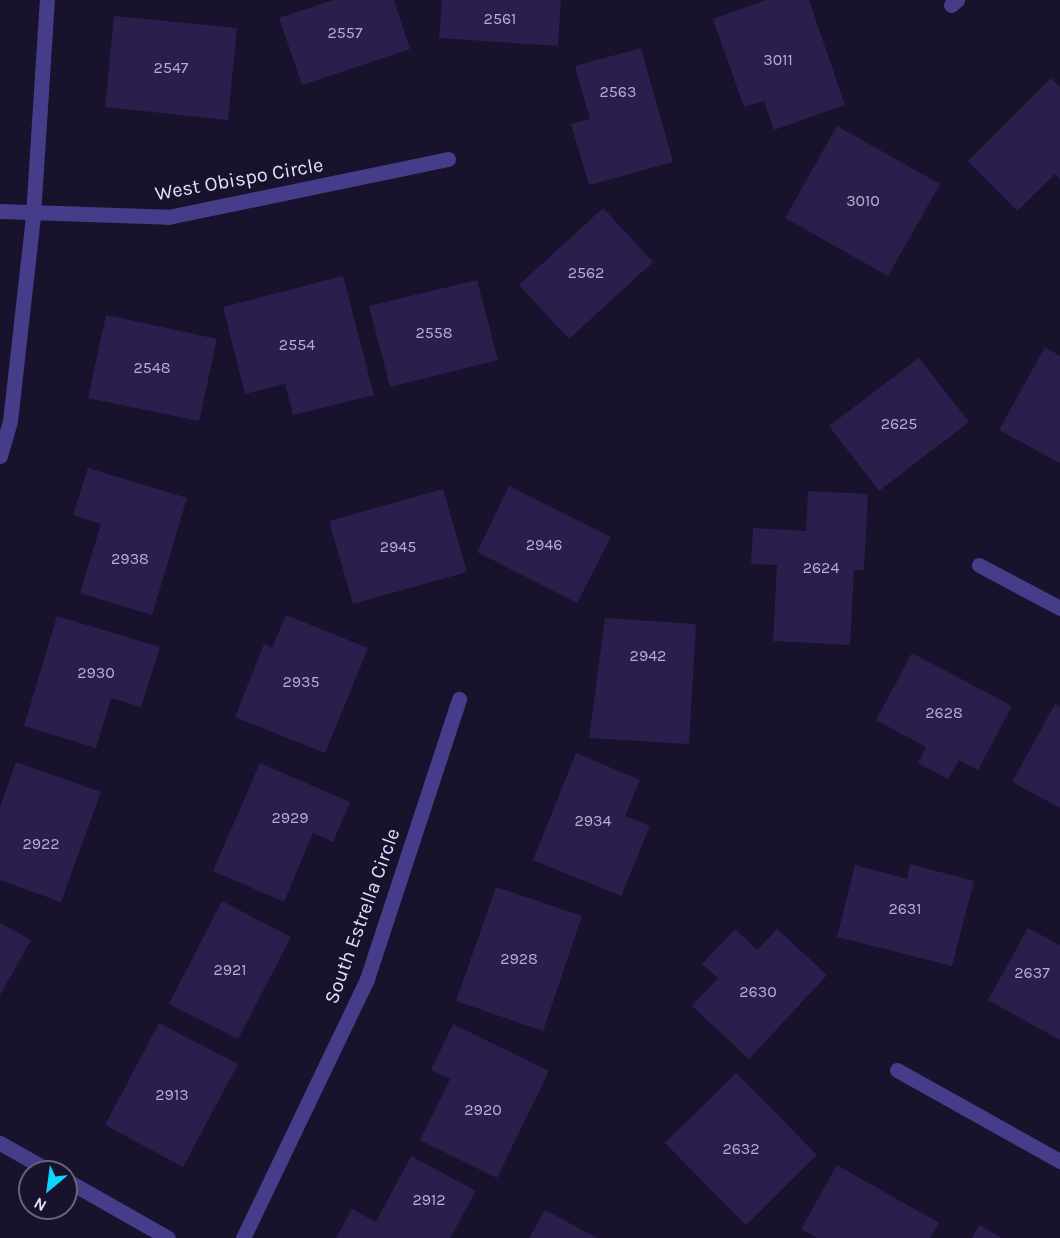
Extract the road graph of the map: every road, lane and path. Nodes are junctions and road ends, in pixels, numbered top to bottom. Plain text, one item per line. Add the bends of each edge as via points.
1 (47, 0) edge
2 (448, 159) dead end
3 (0, 211) edge
4 (33, 215) junction
5 (0, 456) edge
6 (979, 565) dead end
7 (1060, 608) edge
8 (459, 699) dead end
9 (897, 1070) dead end
10 (0, 1143) edge
11 (30, 1160) edge
12 (1060, 1161) edge
13 (78, 1187) edge
14 (168, 1238) edge
15 (243, 1238) edge

1 - 4 street
2 - 4 street, West Obispo Circle via 168,217
3 - 4 street, West Obispo Circle
4 - 5 street via 10,421
6 - 7 street
8 - 15 street, South Estrella Circle via 367,978
9 - 12 street
10 - 11 street
13 - 14 street

